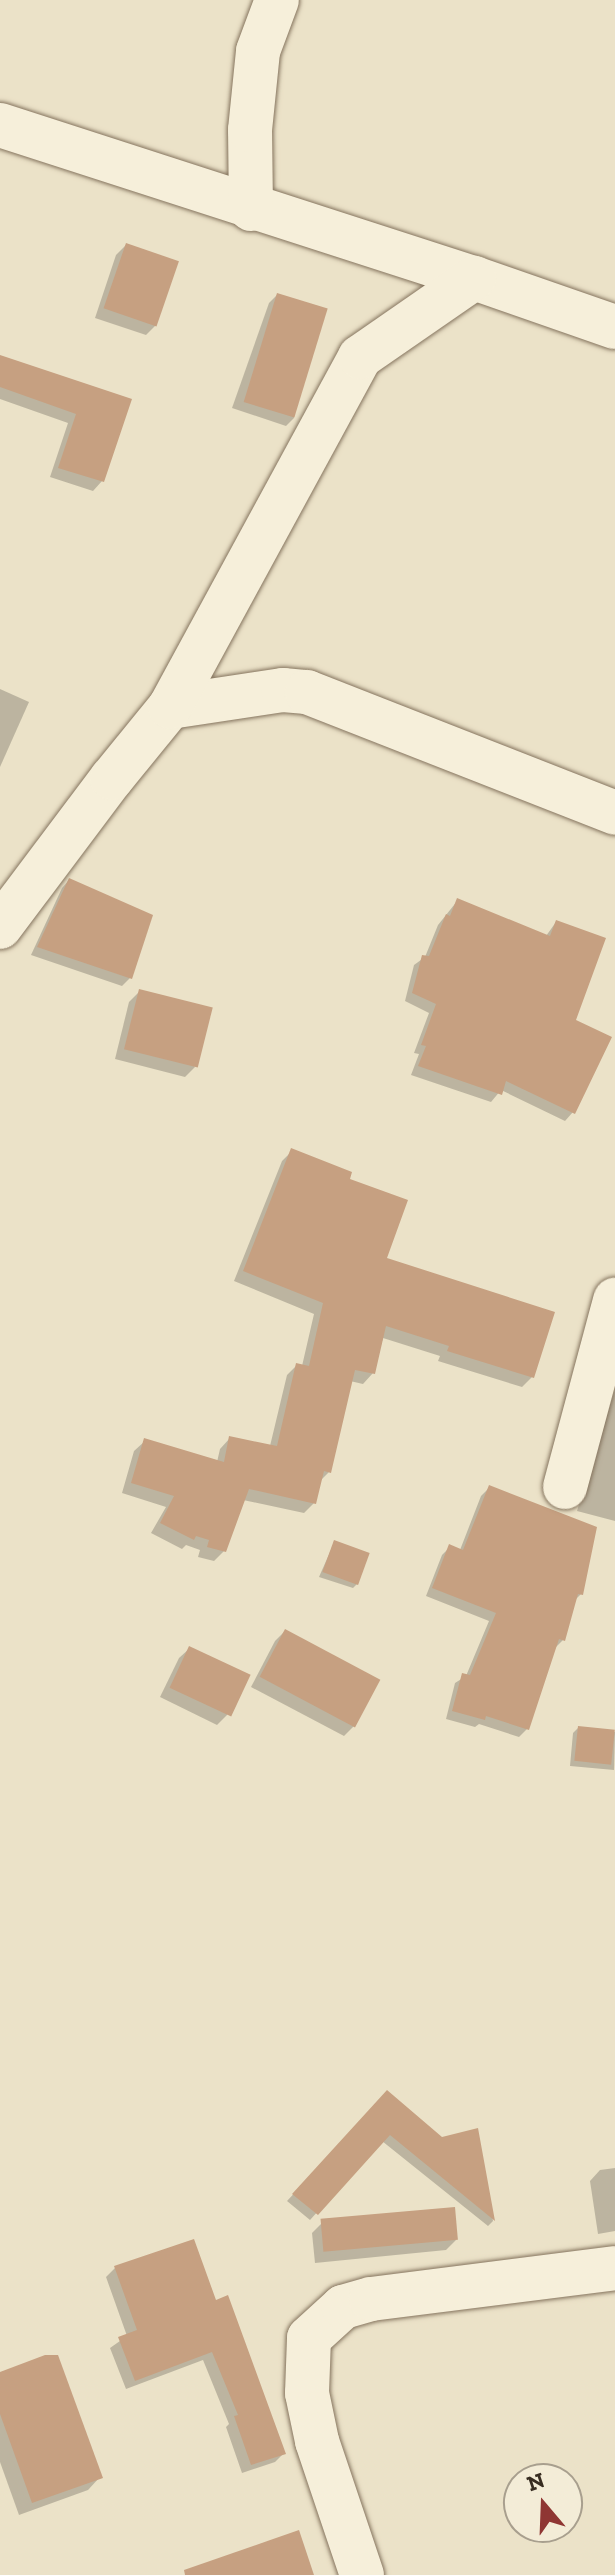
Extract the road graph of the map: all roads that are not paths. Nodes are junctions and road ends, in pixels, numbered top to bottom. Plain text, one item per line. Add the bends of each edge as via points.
1 (277, 0) edge
2 (0, 125) edge
3 (251, 209) junction
4 (474, 278) junction
5 (615, 327) edge
6 (170, 707) junction
7 (615, 813) edge
8 (0, 927) edge
9 (615, 1300) edge
10 (565, 1487) dead end
11 (615, 2268) edge
12 (362, 2575) edge

1 - 3 street via 258,51 250,130
2 - 3 street
3 - 4 street
4 - 5 street
4 - 6 street via 360,357
6 - 7 street via 283,690 307,692
6 - 8 street
9 - 10 street
11 - 12 street via 371,2299 343,2307 309,2338 307,2393 317,2441

